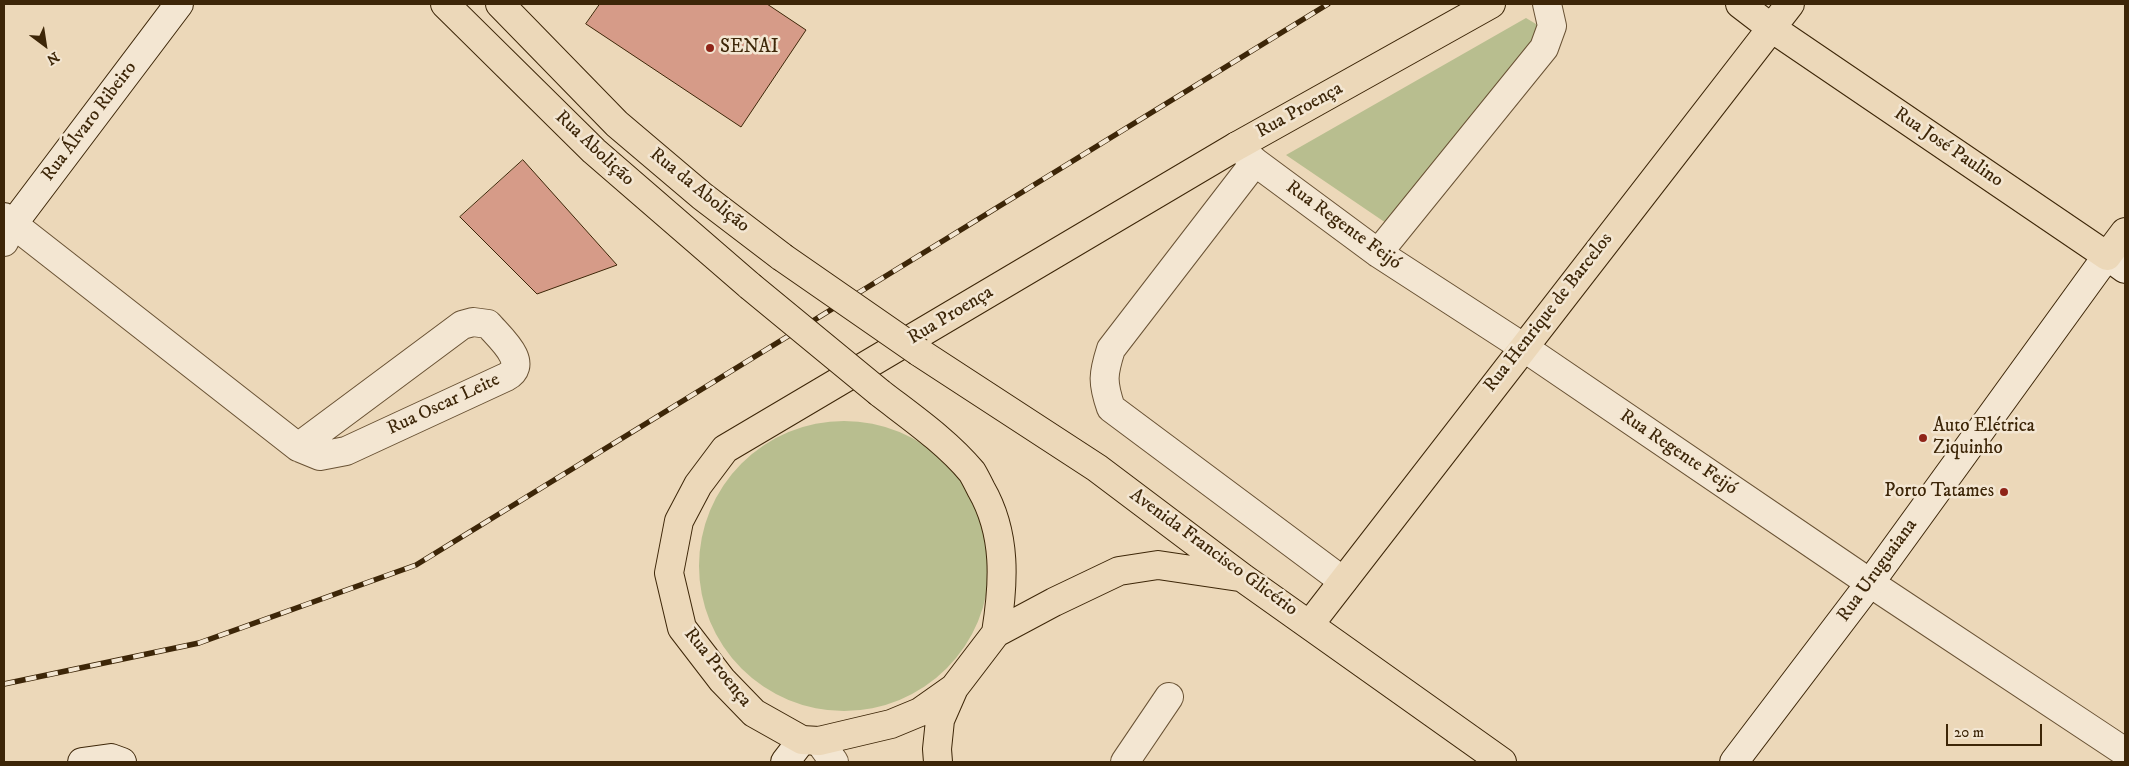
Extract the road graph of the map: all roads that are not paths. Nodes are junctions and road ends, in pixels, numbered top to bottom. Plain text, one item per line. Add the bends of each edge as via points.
1 (179, 4) edge
2 (445, 4) edge
3 (500, 4) edge
4 (1491, 4) edge
5 (1546, 4) edge
6 (1740, 4) edge
7 (1790, 4) edge
8 (1770, 27) junction
9 (1246, 154) junction
10 (7, 228) edge
11 (2125, 232) edge
12 (1378, 253) junction
13 (2116, 262) edge
14 (1523, 347) junction
15 (919, 352) joint
16 (298, 447) junction
17 (1243, 578) junction
18 (1343, 581) junction
19 (1870, 583) junction
20 (1310, 624) junction
21 (996, 633) junction
22 (954, 688) junction
23 (1169, 697) dead end
24 (818, 748) edge
25 (2125, 752) edge
26 (117, 760) edge
27 (82, 762) edge
28 (785, 762) edge
29 (938, 762) edge
30 (1125, 762) edge
31 (1502, 762) edge
32 (1734, 762) edge

1 - 10 street, Rua Álvaro Ribeiro
2 - 21 main road, Rua Abolição, bridge via 594,152 750,286 934,436 972,473 989,502 1000,539 1002,598
3 - 15 main road, Rua da Abolição, bridge via 617,124 702,196 782,257
4 - 9 main road, Rua Proença
5 - 12 street via 1552,26 1544,48
6 - 8 main road
7 - 8 main road, Rua Henrique de Barcelos
8 - 13 main road, Rua José Paulino
8 - 14 main road, Rua Henrique de Barcelos
9 - 12 street, Rua Regente Feijó
9 - 18 street, Rua Proença via 1111,348 1104,372 1105,391 1111,408
9 - 24 main road, Rua Proença via 725,449 698,485 679,521 669,574 682,628 722,680 754,713
10 - 16 street, Rua Oscar Leite
11 - 13 main road, Rua Uruguaiana
12 - 14 street, Rua Regente Feijó
13 - 19 street, Rua Uruguaiana
14 - 18 main road, Rua Henrique de Barcelos
14 - 19 street, Rua Regente Feijó
15 - 17 main road, Avenida Francisco Glicério via 1097,468
16 - 16 street, Rua Oscar Leite via 320,456 346,451 512,373 516,358 488,324 473,322 462,325
17 - 20 main road, Avenida Francisco Glicério
17 - 21 main road via 1158,565 1119,572
18 - 20 main road, Rua Henrique de Barcelos
19 - 25 street, Rua Regente Feijó
19 - 32 street, Rua Uruguaiana
20 - 31 main road, Avenida Francisco Glicério
21 - 22 main road
22 - 24 main road via 920,712
22 - 29 main road via 940,720
23 - 30 street
24 - 28 street
26 - 27 street

